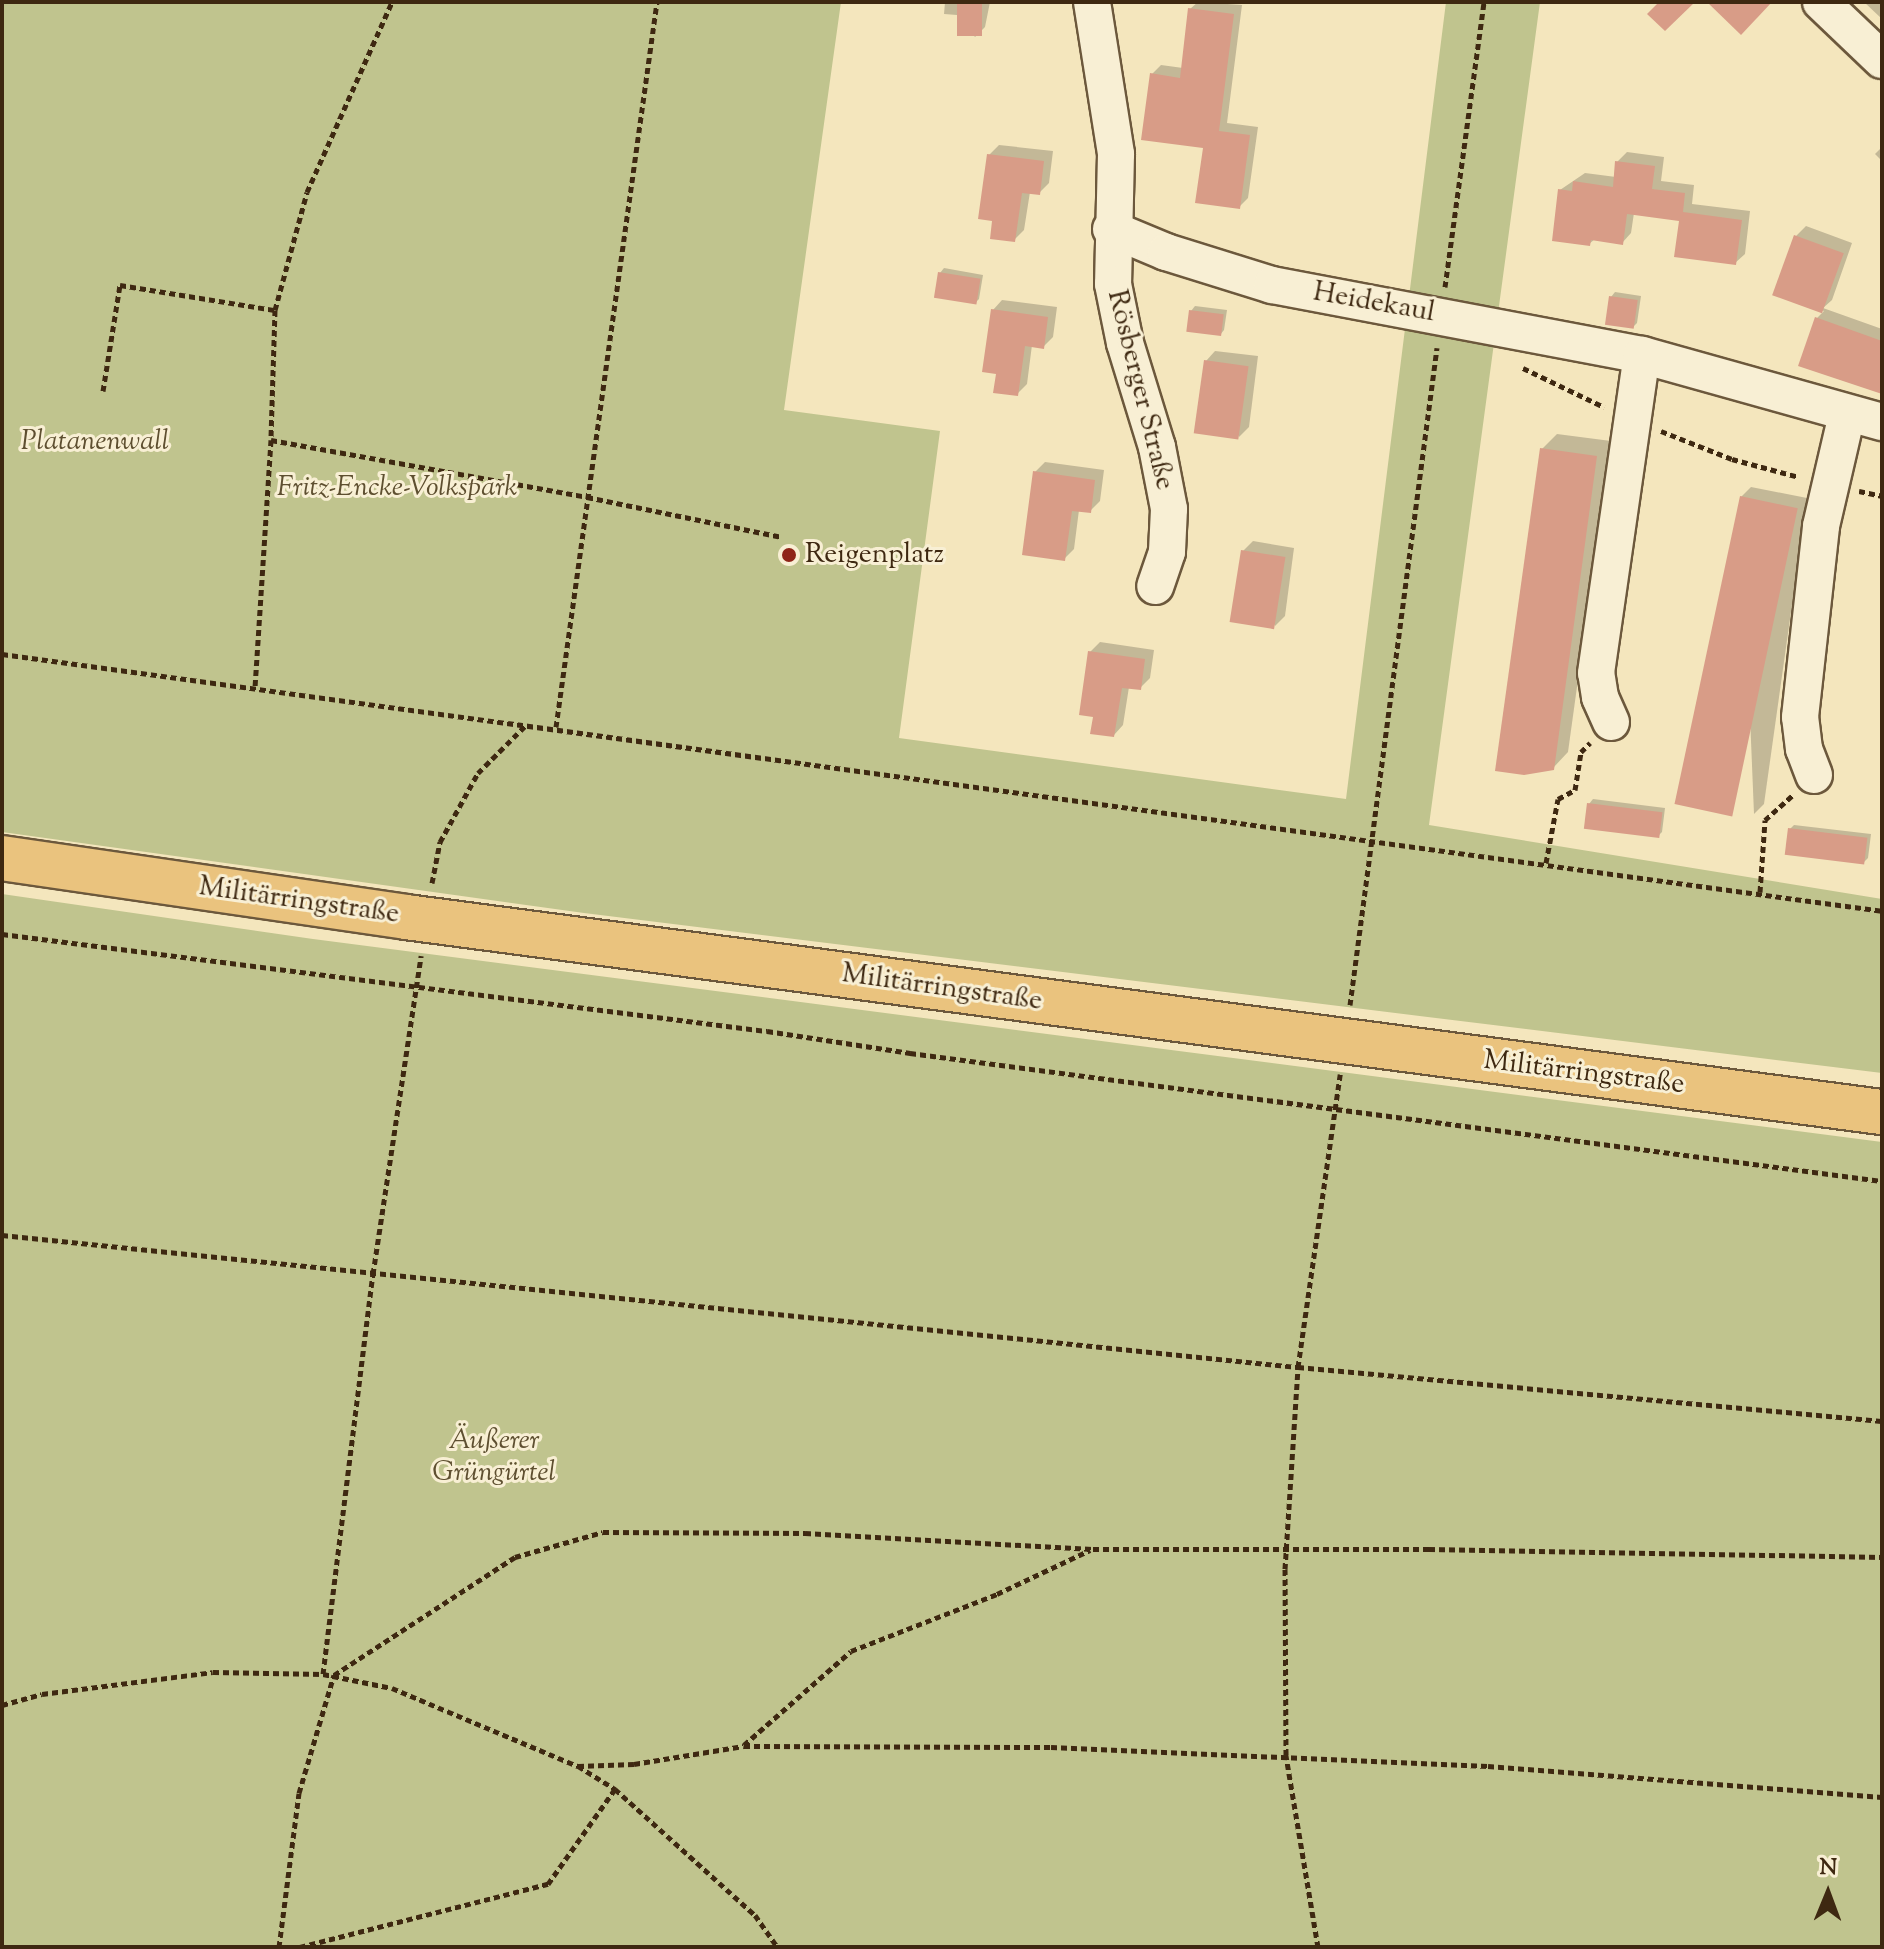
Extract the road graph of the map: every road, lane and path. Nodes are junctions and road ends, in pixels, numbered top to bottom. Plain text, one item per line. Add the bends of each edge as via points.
1 (392, 2) edge
2 (657, 2) edge
3 (1092, 2) edge
4 (1484, 2) edge
5 (1821, 2) edge
6 (1882, 60) edge
7 (1111, 229) junction
8 (275, 310) junction
9 (1441, 315) junction
10 (1642, 355) junction
11 (103, 391) dead end
12 (1847, 414) junction
13 (1882, 422) edge
14 (271, 440) junction
15 (587, 497) junction
16 (782, 537) dead end
17 (1155, 586) dead end
18 (2, 654) edge
19 (255, 688) junction
20 (1611, 722) joint
21 (528, 724) junction
22 (556, 727) junction
23 (1814, 775) joint
24 (1372, 842) junction
25 (2, 858) edge
26 (1546, 863) junction
27 (1760, 892) junction
28 (1882, 911) edge
29 (425, 919) junction
30 (2, 934) edge
31 (418, 987) junction
32 (1345, 1042) junction
33 (1335, 1110) junction
34 (1882, 1112) edge
35 (1882, 1181) edge
36 (2, 1235) edge
37 (373, 1274) junction
38 (1298, 1367) junction
39 (1882, 1421) edge
40 (1286, 1547) junction
41 (1093, 1549) junction
42 (1882, 1557) edge
43 (323, 1674) junction
44 (334, 1675) junction
45 (2, 1705) edge
46 (744, 1746) junction
47 (1286, 1755) junction
48 (578, 1766) junction
49 (615, 1789) junction
50 (1882, 1797) edge
51 (279, 1947) edge
52 (300, 1947) edge
53 (777, 1947) edge
54 (1318, 1947) edge

1 - 8 path via 307,192
2 - 15 path
3 - 7 street, Rösberger Straße via 1116,154
4 - 9 path
5 - 6 street
7 - 9 street, Heidekaul via 1272,285
7 - 17 street, Rösberger Straße via 1125,343 1157,447 1169,509 1167,552
8 - 11 path via 120,285
8 - 14 path
9 - 10 street, Heidekaul
9 - 24 path
10 - 12 street, Heidekaul
10 - 20 street via 1596,673
12 - 13 street, Heidekaul
12 - 23 street via 1821,526 1800,717
14 - 15 path
14 - 19 path
15 - 16 path
15 - 22 path
18 - 19 path
19 - 21 path
20 - 26 path via 1581,752 1575,790 1558,799
21 - 22 path
21 - 29 path via 478,773 440,842
22 - 24 path
23 - 27 path via 1765,820
24 - 26 path
24 - 32 path
25 - 29 main road, Militärringstraße
26 - 27 path
27 - 28 path
29 - 31 path
29 - 32 main road, Militärringstraße
30 - 31 path
31 - 33 path
31 - 37 path
32 - 33 path
32 - 34 main road, Militärringstraße
33 - 35 path
33 - 38 path
36 - 37 path
37 - 38 path
37 - 43 path
38 - 39 path
38 - 40 path
40 - 41 path
40 - 42 path
40 - 47 path
41 - 44 path via 805,1533 603,1532 515,1557
41 - 46 path via 997,1594 851,1651
43 - 44 path
43 - 45 path via 213,1672 42,1694
44 - 48 path via 392,1688
44 - 51 path via 299,1793
46 - 47 path via 1051,1747
46 - 48 path via 634,1764
47 - 50 path
47 - 54 path
48 - 49 path
49 - 52 path via 548,1884
49 - 53 path via 755,1915

